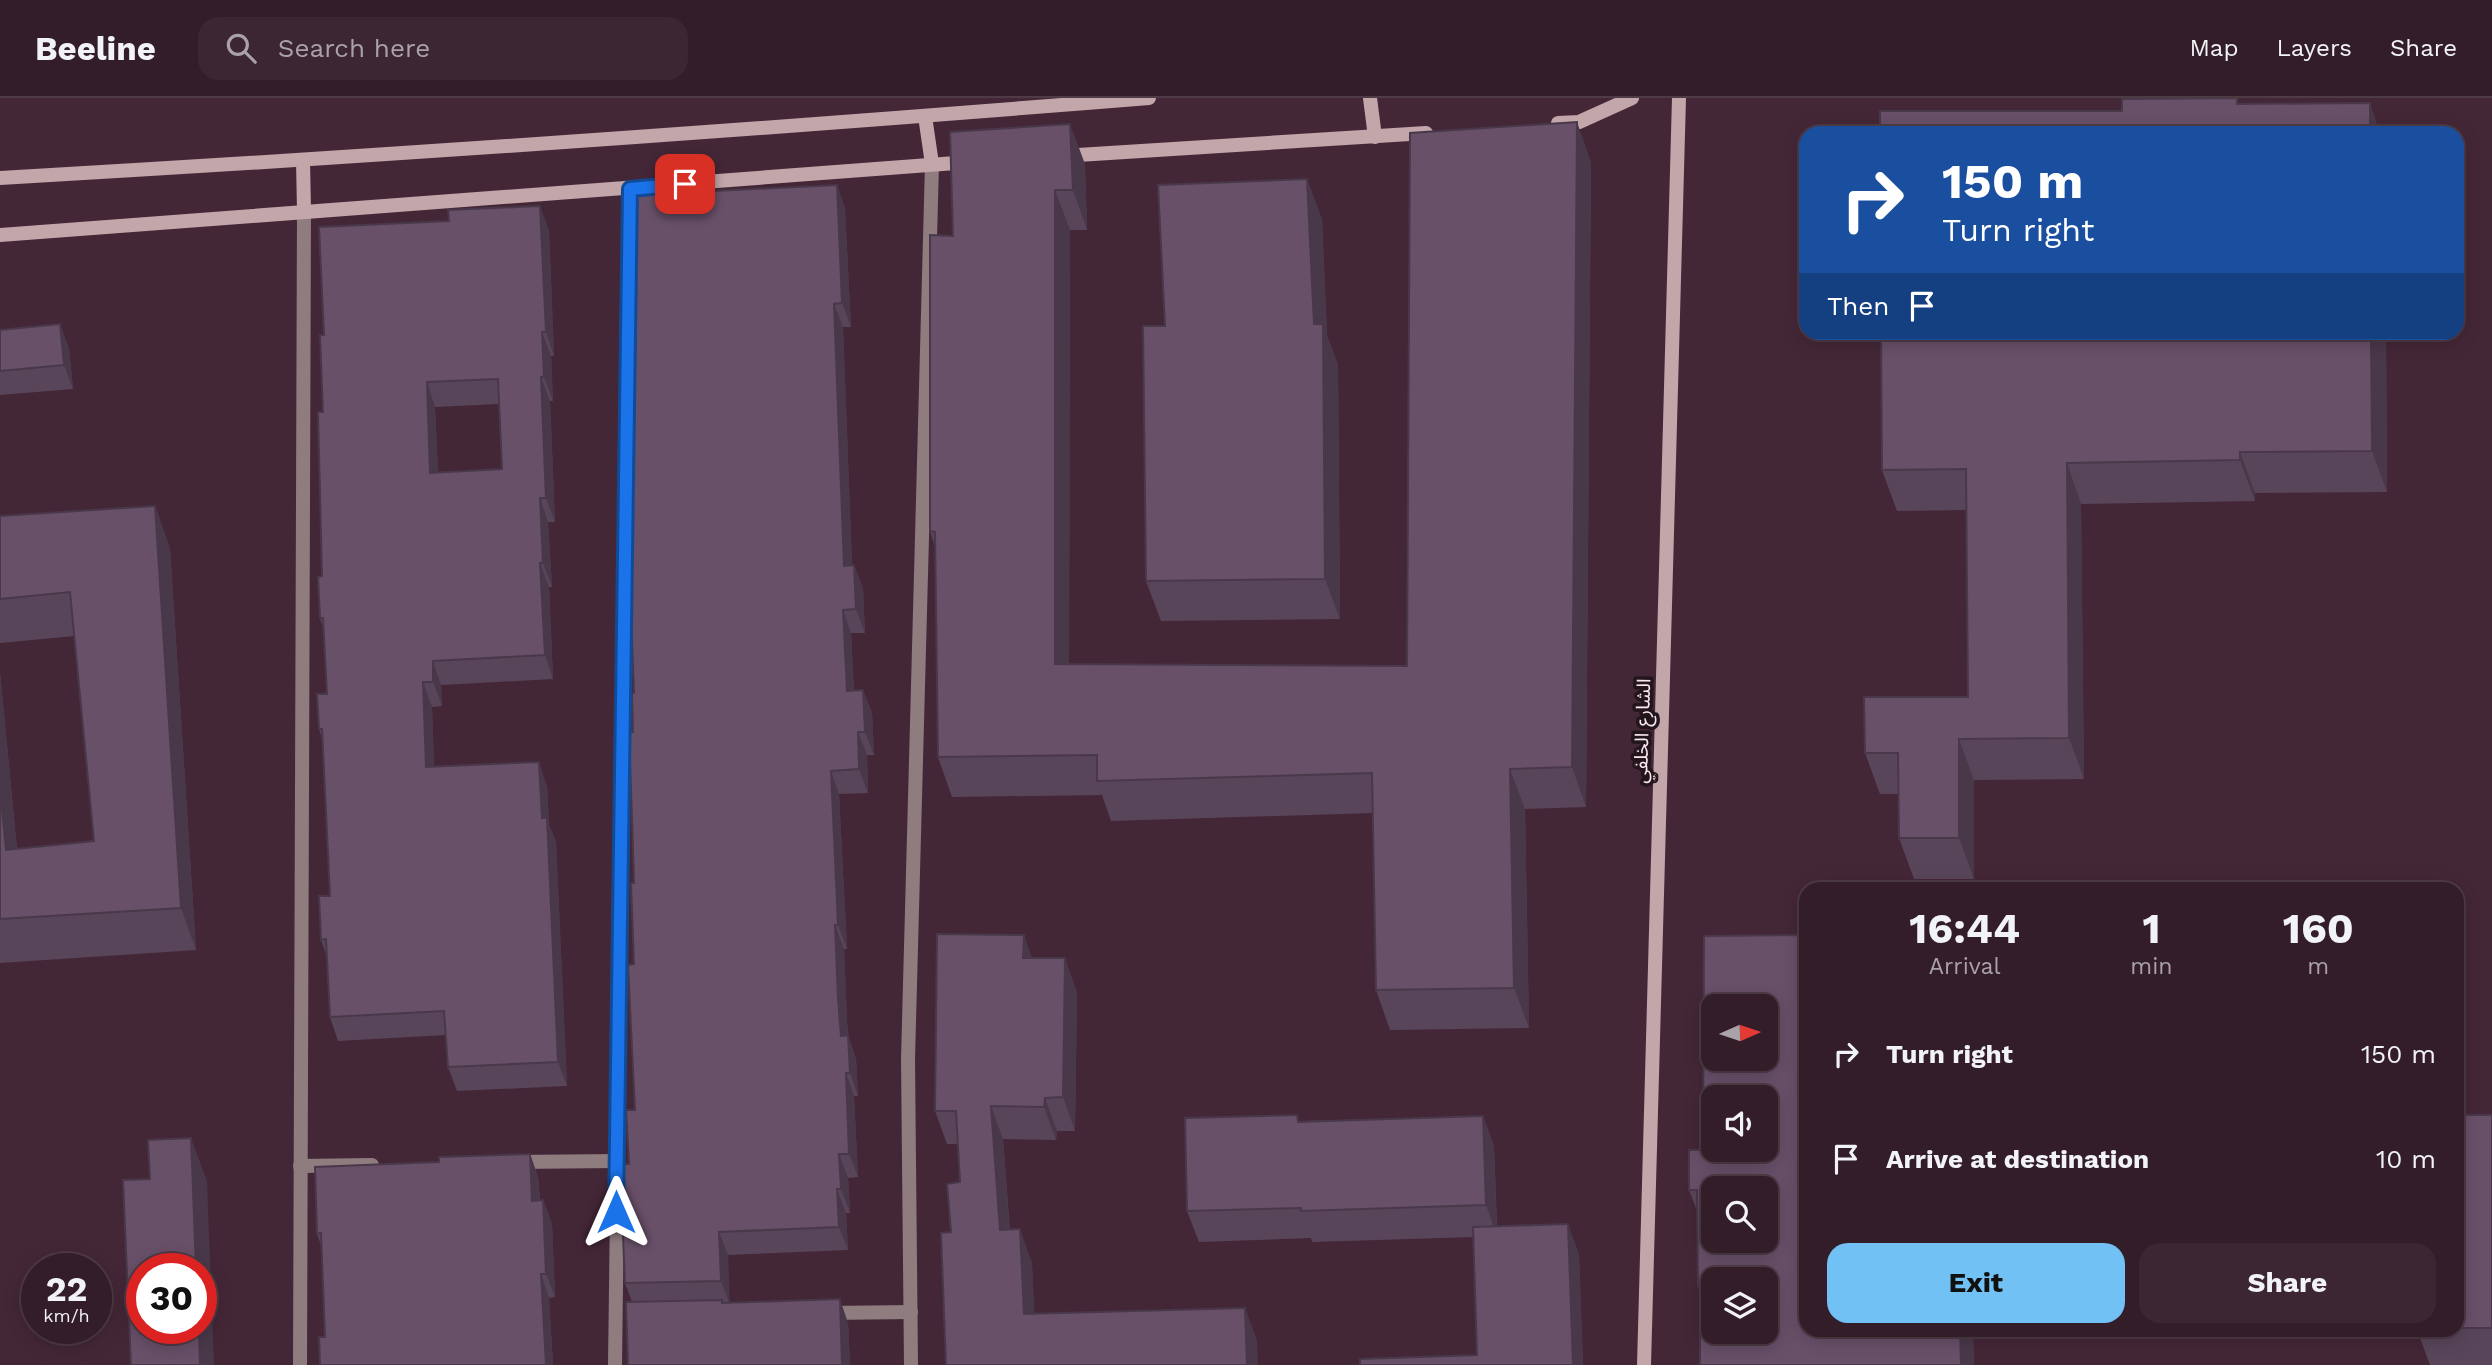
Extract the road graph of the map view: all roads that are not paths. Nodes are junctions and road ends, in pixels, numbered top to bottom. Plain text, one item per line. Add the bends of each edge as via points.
1 (1149, 98) edge
2 (1370, 98) edge
3 (1632, 98) edge
4 (1679, 98) edge
5 (925, 116) junction
6 (1538, 125) edge
7 (1443, 132) edge
8 (1375, 137) junction
9 (1043, 157) edge
10 (303, 160) junction
11 (988, 161) edge
12 (932, 164) junction
13 (0, 178) edge
14 (630, 189) junction
15 (304, 211) junction
16 (0, 235) edge
17 (617, 1161) junction
18 (507, 1163) edge
19 (383, 1164) edge
20 (300, 1166) junction
21 (911, 1312) junction
22 (817, 1313) edge
23 (300, 1365) edge
24 (615, 1365) edge
25 (911, 1365) edge
26 (1644, 1365) edge

1 - 5 street
2 - 8 street
3 - 6 street via 1579,122
4 - 26 street, الشارع الخلفي
5 - 10 street
5 - 12 street
7 - 8 street
8 - 9 street
10 - 13 street
10 - 15 street
11 - 12 street
12 - 14 street
12 - 21 street via 908,1059
14 - 15 street
14 - 17 street
15 - 16 street
15 - 20 street
17 - 18 street
17 - 24 street via 622,1316
19 - 20 street
20 - 23 street
21 - 22 street
21 - 25 street

